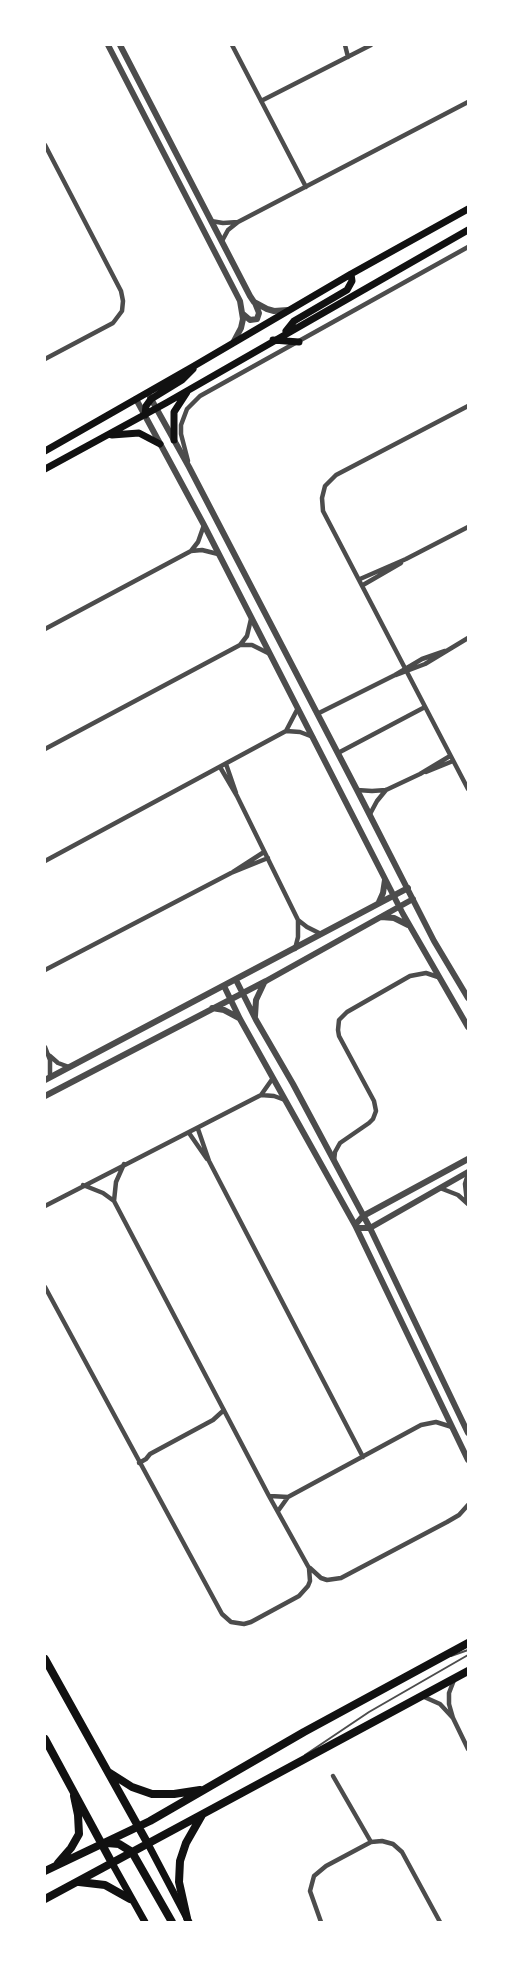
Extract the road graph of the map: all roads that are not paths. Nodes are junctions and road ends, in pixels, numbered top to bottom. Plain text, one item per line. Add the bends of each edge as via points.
1 (108, 45) edge
2 (120, 45) edge
3 (232, 45) edge
4 (345, 45) edge
5 (371, 45) edge
6 (348, 57) junction
7 (261, 101) junction
8 (468, 102) edge
9 (45, 146) edge
10 (306, 187) junction
11 (468, 209) edge
12 (211, 221) junction
13 (238, 222) junction
14 (468, 230) edge
15 (222, 242) junction
16 (468, 247) edge
17 (351, 274) junction
18 (254, 302) junction
19 (288, 310) junction
20 (242, 313) junction
21 (285, 333) junction
22 (273, 340) junction
23 (299, 342) junction
24 (232, 344) junction
25 (45, 359) edge
26 (190, 388) junction
27 (150, 396) junction
28 (136, 399) junction
29 (468, 406) edge
30 (156, 408) junction
31 (145, 415) junction
32 (103, 437) junction
33 (174, 440) junction
34 (160, 444) junction
35 (45, 450) edge
36 (189, 467) junction
37 (45, 469) edge
38 (204, 525) junction
39 (468, 527) edge
40 (191, 551) junction
41 (218, 554) junction
42 (406, 559) junction
43 (360, 579) junction
44 (363, 585) junction
45 (251, 619) junction
46 (45, 629) edge
47 (468, 638) edge
48 (240, 645) junction
49 (269, 653) junction
50 (406, 670) junction
51 (425, 707) junction
52 (298, 708) junction
53 (317, 714) junction
54 (286, 731) junction
55 (313, 738) junction
56 (45, 749) edge
57 (338, 753) junction
58 (452, 758) junction
59 (226, 764) junction
60 (220, 767) junction
61 (468, 789) edge
62 (357, 790) junction
63 (386, 790) junction
64 (237, 796) junction
65 (370, 814) junction
66 (264, 852) junction
67 (268, 858) junction
68 (45, 861) edge
69 (231, 873) junction
70 (385, 880) junction
71 (408, 888) junction
72 (393, 895) junction
73 (413, 899) junction
74 (378, 903) junction
75 (399, 907) junction
76 (377, 918) junction
77 (298, 920) junction
78 (410, 926) junction
79 (321, 934) junction
80 (295, 949) junction
81 (45, 970) edge
82 (441, 979) junction
83 (236, 980) junction
84 (266, 981) junction
85 (224, 986) junction
86 (242, 993) junction
87 (468, 998) edge
88 (230, 999) junction
89 (212, 1008) junction
90 (240, 1019) junction
91 (256, 1020) junction
92 (468, 1027) edge
93 (45, 1047) edge
94 (48, 1054) junction
95 (70, 1067) junction
96 (273, 1077) junction
97 (48, 1079) edge
98 (261, 1095) junction
99 (45, 1096) edge
100 (286, 1100) junction
101 (198, 1128) junction
102 (189, 1133) junction
103 (468, 1159) edge
104 (209, 1161) junction
105 (334, 1163) junction
106 (124, 1164) junction
107 (468, 1173) edge
108 (83, 1185) junction
109 (440, 1188) junction
110 (114, 1201) junction
111 (468, 1204) edge
112 (45, 1206) edge
113 (363, 1216) junction
114 (356, 1227) junction
115 (370, 1228) junction
116 (45, 1287) edge
117 (49, 1295) junction
118 (45, 1302) edge
119 (225, 1413) junction
120 (453, 1428) junction
121 (468, 1433) edge
122 (150, 1454) junction
123 (136, 1456) junction
124 (363, 1456) junction
125 (468, 1460) edge
126 (140, 1463) junction
127 (269, 1496) junction
128 (288, 1497) junction
129 (468, 1504) edge
130 (278, 1511) junction
131 (309, 1568) junction
132 (468, 1643) edge
133 (468, 1650) edge
134 (468, 1655) edge
135 (45, 1659) edge
136 (430, 1664) junction
137 (468, 1671) edge
138 (456, 1677) junction
139 (422, 1696) junction
140 (453, 1718) junction
141 (45, 1739) edge
142 (468, 1749) edge
143 (289, 1767) junction
144 (108, 1772) junction
145 (333, 1776) dead end
146 (71, 1785) junction
147 (204, 1790) junction
148 (202, 1815) junction
149 (138, 1827) junction
150 (371, 1842) junction
151 (103, 1843) junction
152 (148, 1844) junction
153 (132, 1852) junction
154 (112, 1863) junction
155 (55, 1866) junction
156 (45, 1871) edge
157 (77, 1882) junction
158 (45, 1899) edge
159 (130, 1899) junction
160 (188, 1920) edge
161 (145, 1922) edge
162 (172, 1922) edge
163 (321, 1922) edge
164 (441, 1922) edge

1 - 20 street via 240,302
2 - 12 street
3 - 7 street
4 - 6 street
5 - 6 street
6 - 7 street
7 - 10 street
8 - 10 street
9 - 25 street via 123,301 117,320 109,326
10 - 13 street
11 - 17 main road
12 - 13 street
12 - 15 street
13 - 15 street
14 - 21 main road
15 - 18 street
16 - 23 street
17 - 19 main road
17 - 21 main road via 349,287 294,321
18 - 19 street via 274,311
18 - 20 street via 260,313 257,319 250,320
19 - 24 main road
20 - 24 street via 241,328
21 - 22 main road
22 - 23 main road
22 - 26 main road
23 - 36 street via 193,402 181,425
24 - 27 main road via 194,366 182,380
26 - 30 main road
26 - 33 main road via 174,412
27 - 28 main road
27 - 30 street
27 - 31 main road
28 - 31 street
28 - 35 main road
29 - 43 street via 328,482 323,492 324,511
30 - 31 main road
30 - 33 street
31 - 32 main road
31 - 34 street
32 - 34 main road via 136,432
32 - 37 main road
33 - 36 street
34 - 38 street
36 - 53 street
38 - 40 street
38 - 41 street
39 - 42 street
40 - 41 street
40 - 46 street
41 - 45 street
42 - 43 street
42 - 44 street
43 - 44 street
44 - 50 street
45 - 48 street
45 - 49 street
47 - 50 street via 425,664
48 - 49 street
48 - 56 street
49 - 52 street
50 - 51 street
50 - 53 street
51 - 57 street
51 - 58 street
52 - 54 street
52 - 55 street
53 - 57 street
54 - 55 street
54 - 59 street
55 - 70 street
57 - 62 street
58 - 61 street
58 - 63 street
59 - 60 street
59 - 64 street
60 - 64 street
60 - 68 street
62 - 63 street
62 - 65 street
63 - 65 street
64 - 66 street
65 - 71 street
66 - 67 street
66 - 69 street
67 - 69 street
67 - 77 street
69 - 81 street
70 - 72 street
70 - 74 street
71 - 72 street
71 - 73 street
72 - 74 street
72 - 75 street
73 - 75 street
73 - 87 street
74 - 79 street
75 - 76 street
75 - 78 street
76 - 78 street via 394,918
76 - 84 street
77 - 79 street
77 - 80 street
78 - 82 street
79 - 80 street
80 - 83 street
82 - 92 street
82 - 105 street via 426,973 410,976 339,1020 339,1036 376,1111 369,1123 340,1143
83 - 85 street
83 - 86 street
84 - 86 street
84 - 91 street via 256,1000
85 - 88 street
85 - 95 street
86 - 88 street
86 - 91 street
88 - 89 street
88 - 90 street
89 - 90 street
89 - 99 street
90 - 96 street
91 - 105 street
93 - 94 street
94 - 95 street
94 - 97 street
95 - 97 street
96 - 98 street
96 - 100 street
98 - 100 street
98 - 101 street
100 - 114 street
101 - 102 street
101 - 104 street
102 - 104 street
102 - 106 street
103 - 113 street
104 - 124 street
105 - 113 street
106 - 108 street
106 - 110 street via 116,1182
107 - 109 street
107 - 111 street
108 - 110 street
108 - 112 street
109 - 111 street
109 - 115 street
110 - 119 street
113 - 114 street
113 - 115 street
114 - 115 street
114 - 120 street
115 - 121 street
116 - 117 street
117 - 118 street
117 - 123 street
119 - 122 street via 219,1420
119 - 127 street
120 - 124 street via 426,1423
120 - 125 street
122 - 123 street
122 - 126 street
123 - 126 street
124 - 128 street
126 - 131 street via 226,1618 237,1624 251,1622 299,1596 308,1587
127 - 128 street
127 - 130 street
128 - 130 street
129 - 131 street via 447,1522 341,1578 327,1580
130 - 131 street
132 - 136 main road
133 - 136 lane
134 - 143 lane via 369,1712
135 - 144 main road
136 - 147 main road
137 - 138 main road
138 - 139 main road
138 - 140 street via 449,1698
139 - 140 street via 440,1704
139 - 143 main road
140 - 142 street
141 - 146 main road
143 - 148 main road
144 - 147 main road via 152,1794
144 - 149 main road
145 - 150 street
146 - 151 main road
146 - 155 main road via 79,1834
147 - 149 main road
148 - 152 main road
148 - 160 main road via 180,1856 179,1882
149 - 151 main road
149 - 152 main road
150 - 163 street via 314,1876 310,1891
150 - 164 street via 387,1842 406,1856
151 - 153 main road via 119,1844
151 - 154 main road
151 - 155 main road
152 - 153 main road
152 - 160 main road
153 - 154 main road
153 - 162 main road
154 - 157 main road
154 - 159 main road
155 - 156 main road
157 - 158 main road
157 - 159 main road via 105,1885
159 - 161 main road

